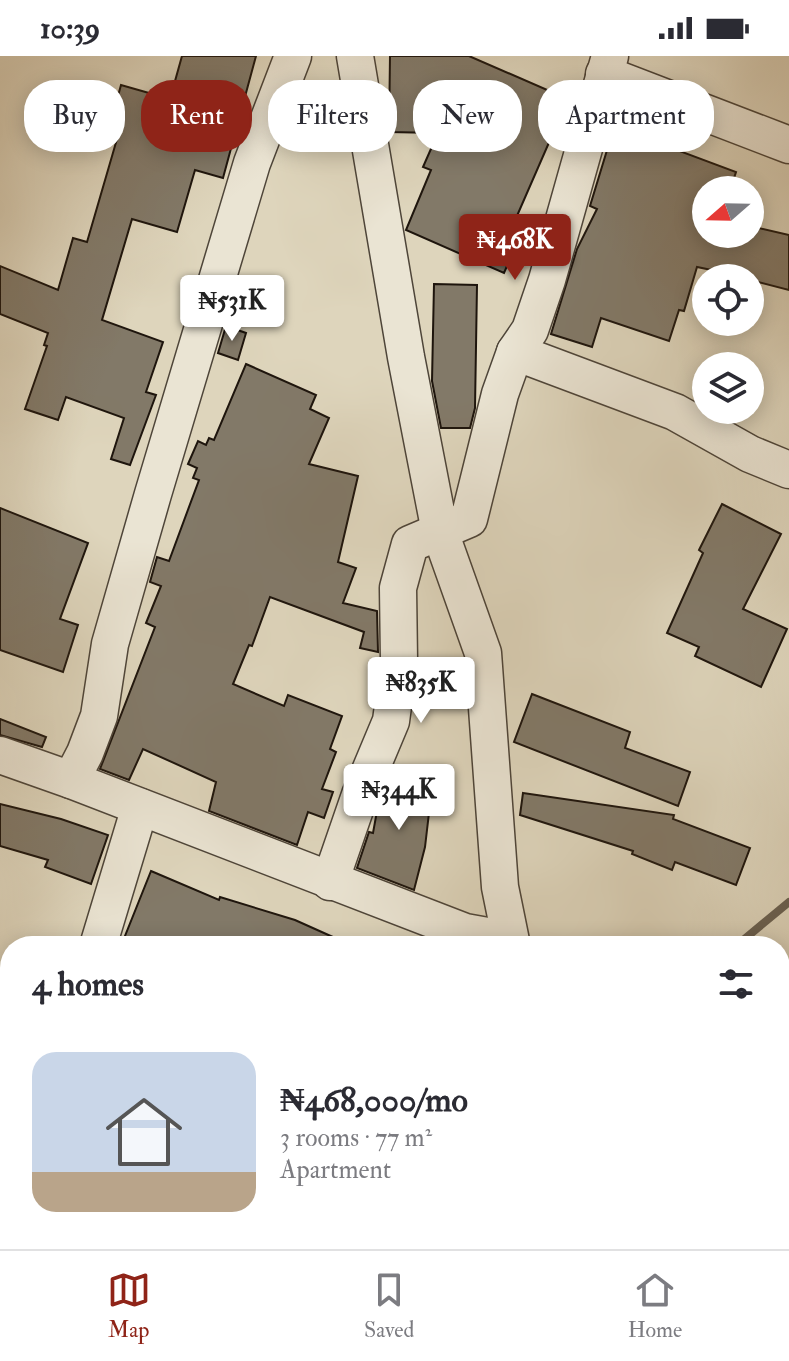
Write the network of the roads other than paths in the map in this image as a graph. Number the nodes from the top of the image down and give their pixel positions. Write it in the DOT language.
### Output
graph roads {
  1 [pos="293,56"];
  2 [pos="355,56"];
  3 [pos="607,65"];
  4 [pos="789,145"];
  5 [pos="515,352"];
  6 [pos="789,470"];
  7 [pos="440,532"];
  8 [pos="0,755"];
  9 [pos="71,780"];
  10 [pos="140,807"];
  11 [pos="330,882"];
  12 [pos="101,936"];
  13 [pos="482,936"];
  14 [pos="510,936"];
  1 -- 9 [label="street"];
  2 -- 7 [label="street"];
  3 -- 4 [label="street"];
  3 -- 5 [label="street"];
  5 -- 6 [label="street"];
  5 -- 7 [label="street"];
  7 -- 11 [label="street"];
  7 -- 14 [label="street"];
  8 -- 9 [label="street"];
  9 -- 10 [label="street"];
  10 -- 11 [label="street"];
  10 -- 12 [label="street"];
  11 -- 13 [label="street"];
}
